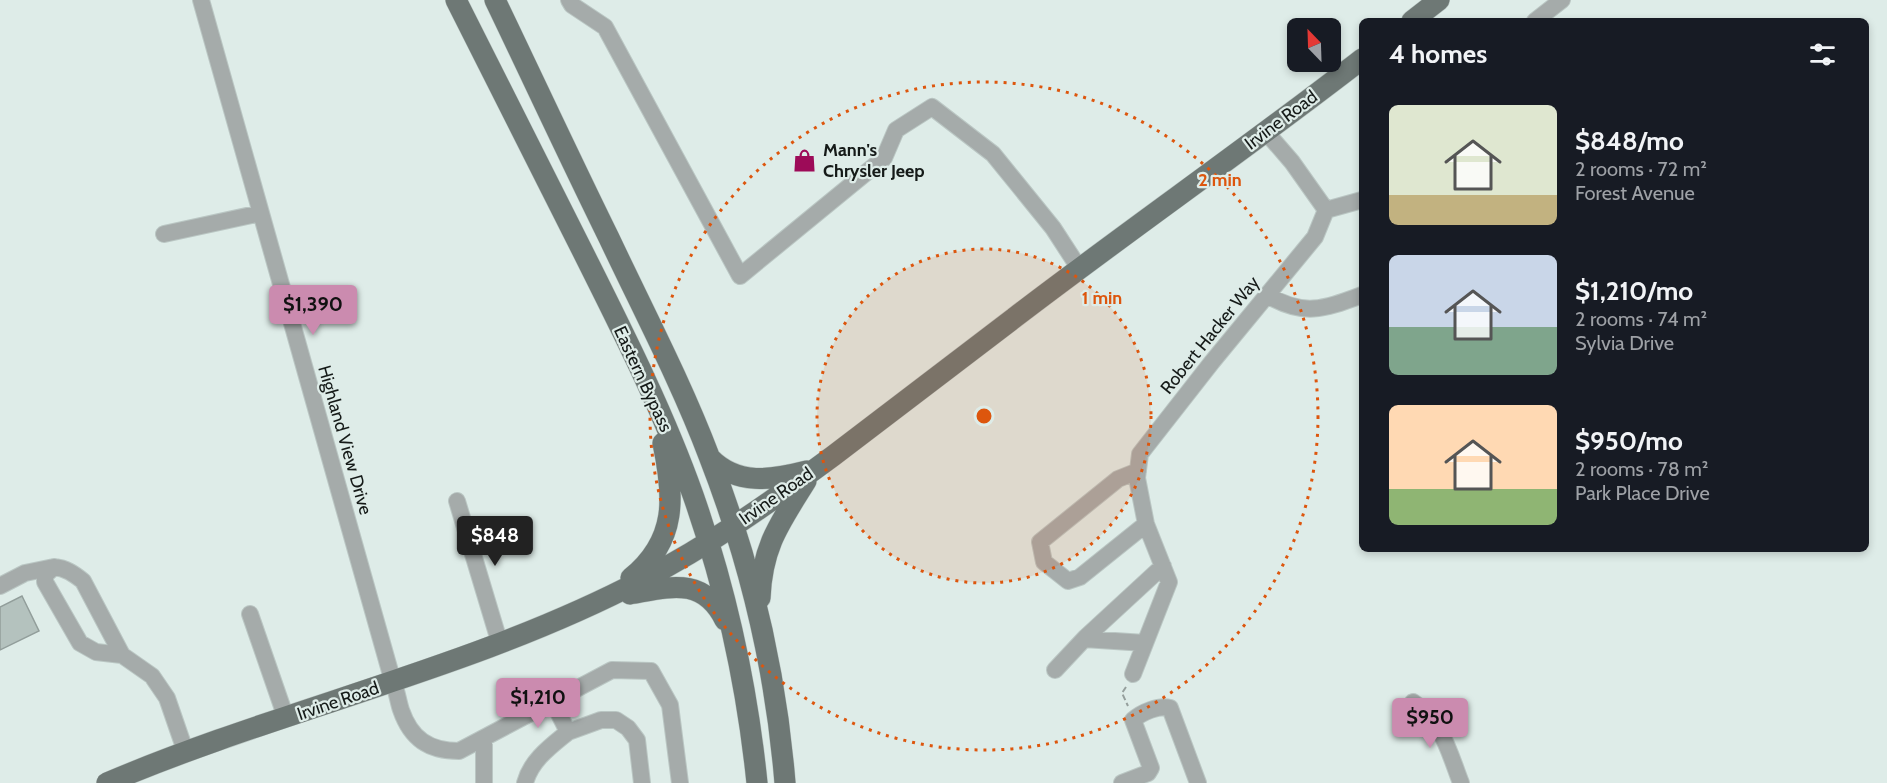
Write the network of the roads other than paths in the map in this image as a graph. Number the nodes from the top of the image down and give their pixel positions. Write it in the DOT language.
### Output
graph roads {
  1 [pos="201,0"];
  2 [pos="456,0"];
  3 [pos="495,0"];
  4 [pos="569,0"];
  5 [pos="1439,0"];
  6 [pos="1562,0"];
  7 [pos="1416,18"];
  8 [pos="1539,18"];
  9 [pos="1359,61"];
  10 [pos="1266,132"];
  11 [pos="1359,201"];
  12 [pos="1326,210"];
  13 [pos="261,213"];
  14 [pos="164,234"];
  15 [pos="1079,268"];
  16 [pos="1267,295"];
  17 [pos="1359,296"];
  18 [pos="653,395"];
  19 [pos="710,457"];
  20 [pos="813,470"];
  21 [pos="1138,471"];
  22 [pos="457,501"];
  23 [pos="1146,524"];
  24 [pos="734,526"];
  25 [pos="709,542"];
  26 [pos="54,567"];
  27 [pos="1166,574"];
  28 [pos="0,586"];
  29 [pos="603,600"];
  30 [pos="250,614"];
  31 [pos="760,625"];
  32 [pos="1084,639"];
  33 [pos="735,642"];
  34 [pos="1145,643"];
  35 [pos="500,644"];
  36 [pos="122,655"];
  37 [pos="1055,670"];
  38 [pos="1133,674"];
  39 [pos="393,682"];
  40 [pos="553,702"];
  41 [pos="1413,702"];
  42 [pos="286,718"];
  43 [pos="568,732"];
  44 [pos="484,739"];
  45 [pos="186,753"];
  46 [pos="107,783"];
  47 [pos="484,783"];
  48 [pos="525,783"];
  49 [pos="642,783"];
  50 [pos="680,783"];
  51 [pos="757,783"];
  52 [pos="785,783"];
  53 [pos="1122,783"];
  54 [pos="1198,783"];
  55 [pos="1461,783"];
  1 -- 13 [label="street, Highland View Drive"];
  2 -- 18 [label="main road, Eastern Bypass"];
  3 -- 19 [label="main road, Eastern Bypass"];
  4 -- 15 [label="street"];
  5 -- 7 [label="main road"];
  6 -- 8 [label="street"];
  9 -- 10 [label="main road, Irvine Road"];
  10 -- 12 [label="street"];
  10 -- 15 [label="main road, Irvine Road"];
  11 -- 12 [label="street"];
  12 -- 16 [label="street, Robert Hacker Way"];
  13 -- 14 [label="street"];
  13 -- 39 [label="street, Highland View Drive"];
  15 -- 20 [label="main road, Irvine Road"];
  16 -- 17 [label="street"];
  16 -- 21 [label="street, Robert Hacker Way"];
  18 -- 25 [label="main road, Eastern Bypass"];
  18 -- 29 [label="main road"];
  19 -- 20 [label="main road"];
  19 -- 24 [label="main road, Eastern Bypass"];
  20 -- 24 [label="main road, Irvine Road"];
  20 -- 31 [label="main road"];
  21 -- 23 [label="street, Robert Hacker Way"];
  21 -- 23 [label="street"];
  22 -- 35 [label="street"];
  23 -- 27 [label="street, Robert Hacker Way"];
  24 -- 25 [label="main road, Irvine Road"];
  24 -- 31 [label="main road, Eastern Bypass"];
  25 -- 29 [label="main road, Irvine Road"];
  25 -- 33 [label="main road, Eastern Bypass"];
  26 -- 28 [label="street"];
  26 -- 36 [label="street"];
  26 -- 36 [label="street"];
  27 -- 32 [label="street"];
  27 -- 34 [label="street"];
  29 -- 33 [label="main road"];
  29 -- 35 [label="main road, Irvine Road"];
  30 -- 42 [label="street"];
  31 -- 52 [label="main road, Eastern Bypass"];
  32 -- 34 [label="street"];
  32 -- 37 [label="street"];
  33 -- 51 [label="main road, Eastern Bypass"];
  34 -- 38 [label="street"];
  35 -- 39 [label="main road, Irvine Road"];
  36 -- 45 [label="street"];
  39 -- 42 [label="main road, Irvine Road"];
  39 -- 44 [label="street, Highland View Drive"];
  40 -- 43 [label="street"];
  40 -- 44 [label="street, Highland View Drive"];
  40 -- 50 [label="street, Highland View Drive"];
  41 -- 55 [label="street"];
  42 -- 45 [label="main road, Irvine Road"];
  43 -- 48 [label="street"];
  43 -- 49 [label="street"];
  44 -- 47 [label="street"];
  45 -- 46 [label="main road, Irvine Road"];
  53 -- 54 [label="street"];
}
